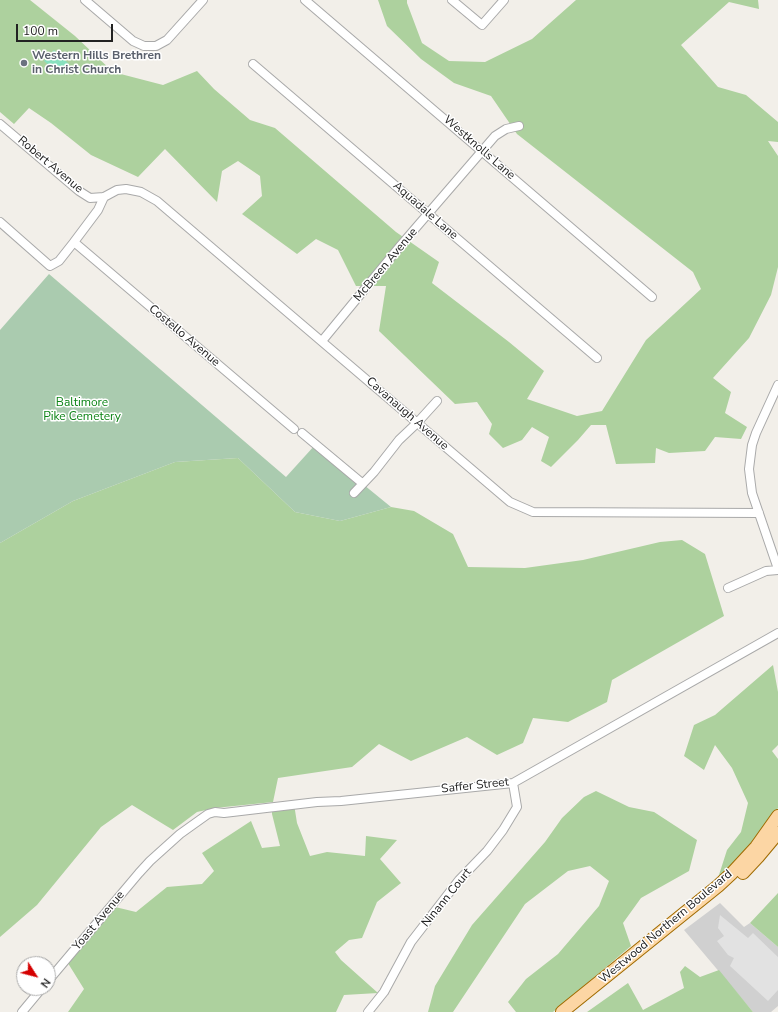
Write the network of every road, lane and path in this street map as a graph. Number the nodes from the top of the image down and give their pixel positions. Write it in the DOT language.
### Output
graph roads {
  1 [pos="85,0"];
  2 [pos="203,0"];
  3 [pos="305,0"];
  4 [pos="452,0"];
  5 [pos="504,0"];
  6 [pos="253,64"];
  7 [pos="0,124"];
  8 [pos="519,126"];
  9 [pos="482,151"];
  10 [pos="104,197"];
  11 [pos="428,214"];
  12 [pos="0,222"];
  13 [pos="74,242"];
  14 [pos="652,297"];
  15 [pos="322,342"];
  16 [pos="597,358"];
  17 [pos="778,384"];
  18 [pos="437,401"];
  19 [pos="417,423"];
  20 [pos="294,429"];
  21 [pos="302,433"];
  22 [pos="362,483"];
  23 [pos="354,493"];
  24 [pos="759,513"];
  25 [pos="778,570"];
  26 [pos="728,588"];
  27 [pos="778,633"];
  28 [pos="513,783"];
  29 [pos="778,816"];
  30 [pos="778,833"];
  31 [pos="150,860"];
  32 [pos="56,972"];
  33 [pos="35,996"];
  34 [pos="22,1012"];
  35 [pos="368,1012"];
  36 [pos="562,1012"];
  37 [pos="574,1012"];
  1 -- 2 [label="street"];
  3 -- 9 [label="street, Westknolls Lane"];
  4 -- 5 [label="street"];
  6 -- 11 [label="street, Aquadale Lane"];
  7 -- 10 [label="street, Robert Avenue"];
  8 -- 9 [label="street, McBreen Avenue"];
  9 -- 11 [label="street, McBreen Avenue"];
  9 -- 14 [label="street, Westknolls Lane"];
  10 -- 13 [label="street"];
  10 -- 15 [label="street, Cavanaugh Avenue"];
  11 -- 15 [label="street, McBreen Avenue"];
  11 -- 16 [label="street, Aquadale Lane"];
  12 -- 13 [label="street"];
  13 -- 20 [label="street, Costello Avenue"];
  15 -- 19 [label="street, Cavanaugh Avenue"];
  17 -- 24 [label="street"];
  18 -- 19 [label="street"];
  19 -- 22 [label="street"];
  19 -- 24 [label="street, Cavanaugh Avenue"];
  21 -- 22 [label="street"];
  22 -- 23 [label="street"];
  24 -- 25 [label="street"];
  25 -- 26 [label="street"];
  27 -- 28 [label="street, Saffer Street"];
  28 -- 31 [label="street, Saffer Street"];
  28 -- 35 [label="street, Ninann Court"];
  29 -- 36 [label="main road, Westwood Northern Boulevard"];
  30 -- 37 [label="main road, Westwood Northern Boulevard"];
  31 -- 32 [label="street, Yoast Avenue"];
  33 -- 34 [label="street"];
}
